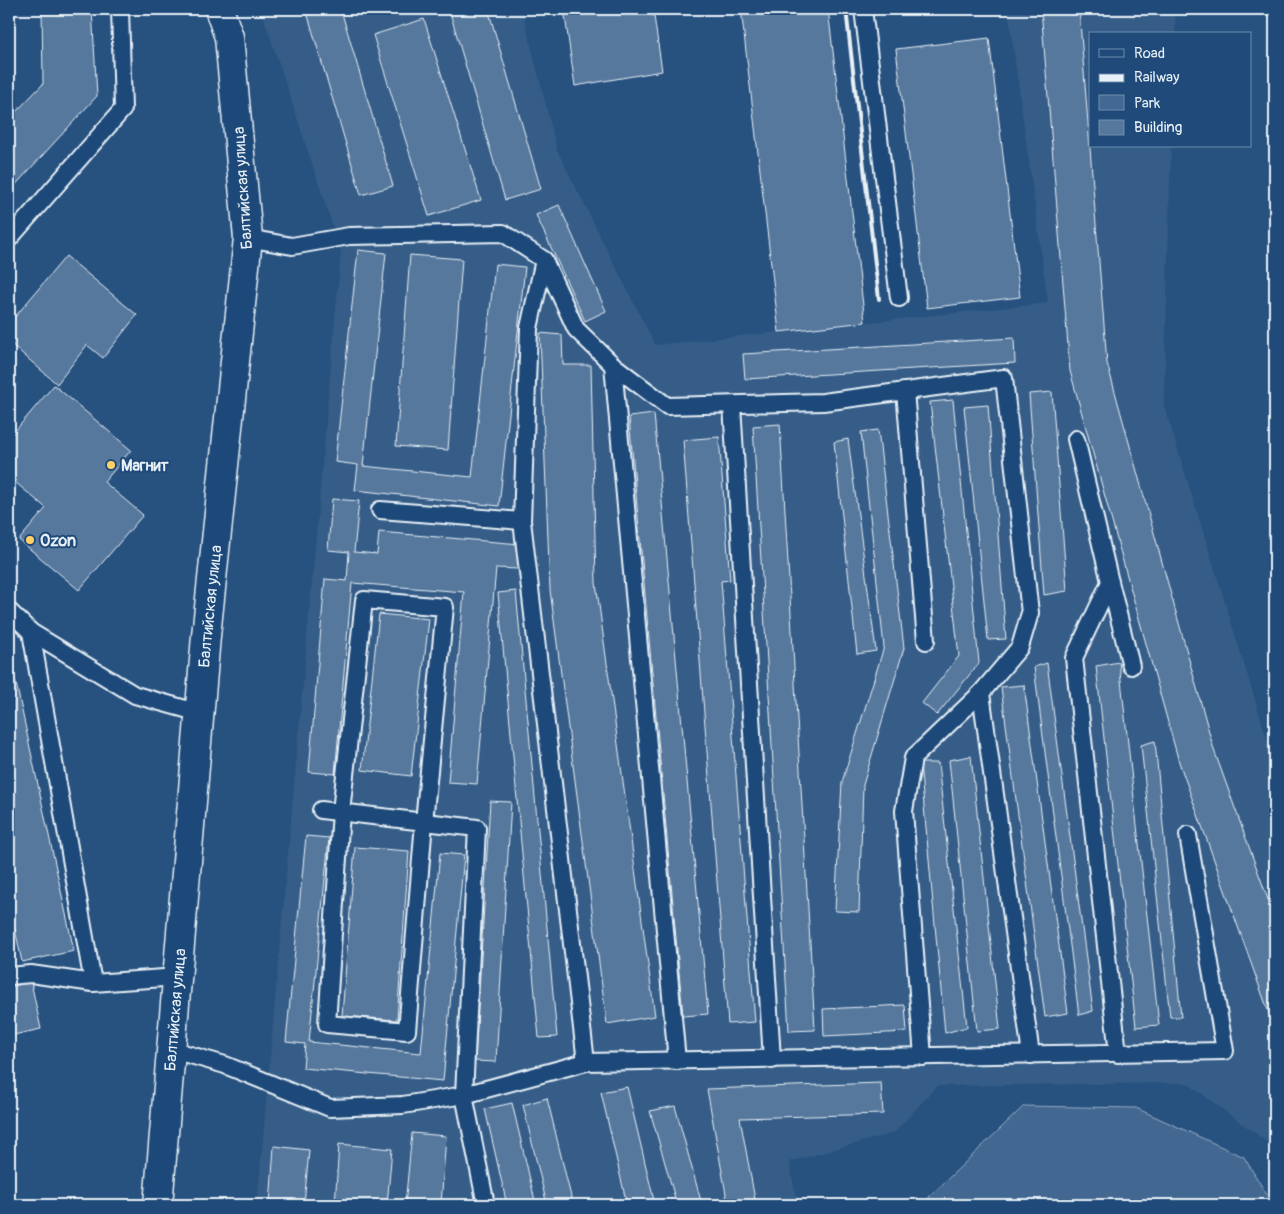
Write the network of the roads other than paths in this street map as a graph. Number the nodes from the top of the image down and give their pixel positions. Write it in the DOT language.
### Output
graph roads {
  1 [pos="120,9"];
  2 [pos="219,9"];
  3 [pos="863,9"];
  4 [pos="9,238"];
  5 [pos="248,238"];
  6 [pos="544,260"];
  7 [pos="898,298"];
  8 [pos="613,364"];
  9 [pos="905,391"];
  10 [pos="732,404"];
  11 [pos="1076,439"];
  12 [pos="380,510"];
  13 [pos="522,521"];
  14 [pos="1110,582"];
  15 [pos="9,611"];
  16 [pos="31,632"];
  17 [pos="926,641"];
  18 [pos="1131,666"];
  19 [pos="981,693"];
  20 [pos="200,713"];
  21 [pos="321,810"];
  22 [pos="341,812"];
  23 [pos="424,822"];
  24 [pos="1188,835"];
  25 [pos="9,976"];
  26 [pos="178,977"];
  27 [pos="93,983"];
  28 [pos="172,1050"];
  29 [pos="1118,1054"];
  30 [pos="1031,1055"];
  31 [pos="923,1057"];
  32 [pos="772,1060"];
  33 [pos="677,1061"];
  34 [pos="586,1062"];
  35 [pos="464,1095"];
  36 [pos="158,1205"];
  37 [pos="486,1205"];
  1 -- 4 [label="lane"];
  2 -- 5 [label="street, Балтийская улица"];
  3 -- 7 [label="lane"];
  5 -- 6 [label="lane"];
  5 -- 20 [label="street, Балтийская улица"];
  6 -- 8 [label="lane"];
  6 -- 13 [label="lane"];
  8 -- 10 [label="lane"];
  8 -- 33 [label="lane"];
  9 -- 10 [label="lane"];
  9 -- 17 [label="lane"];
  9 -- 19 [label="lane"];
  10 -- 32 [label="lane"];
  11 -- 14 [label="lane"];
  12 -- 13 [label="lane"];
  13 -- 34 [label="lane"];
  14 -- 18 [label="lane"];
  14 -- 29 [label="lane"];
  15 -- 16 [label="lane"];
  16 -- 20 [label="lane"];
  16 -- 27 [label="lane"];
  19 -- 30 [label="lane"];
  19 -- 31 [label="lane"];
  20 -- 26 [label="street, Балтийская улица"];
  21 -- 22 [label="lane"];
  22 -- 23 [label="lane"];
  22 -- 23 [label="lane"];
  22 -- 23 [label="lane"];
  23 -- 35 [label="lane"];
  24 -- 29 [label="lane"];
  25 -- 27 [label="lane"];
  26 -- 27 [label="lane"];
  26 -- 28 [label="street, Балтийская улица"];
  28 -- 35 [label="lane"];
  28 -- 36 [label="street, Балтийская улица"];
  29 -- 30 [label="lane"];
  30 -- 31 [label="lane"];
  31 -- 32 [label="lane"];
  32 -- 33 [label="lane"];
  33 -- 34 [label="lane"];
  34 -- 35 [label="lane"];
  35 -- 37 [label="lane"];
}
